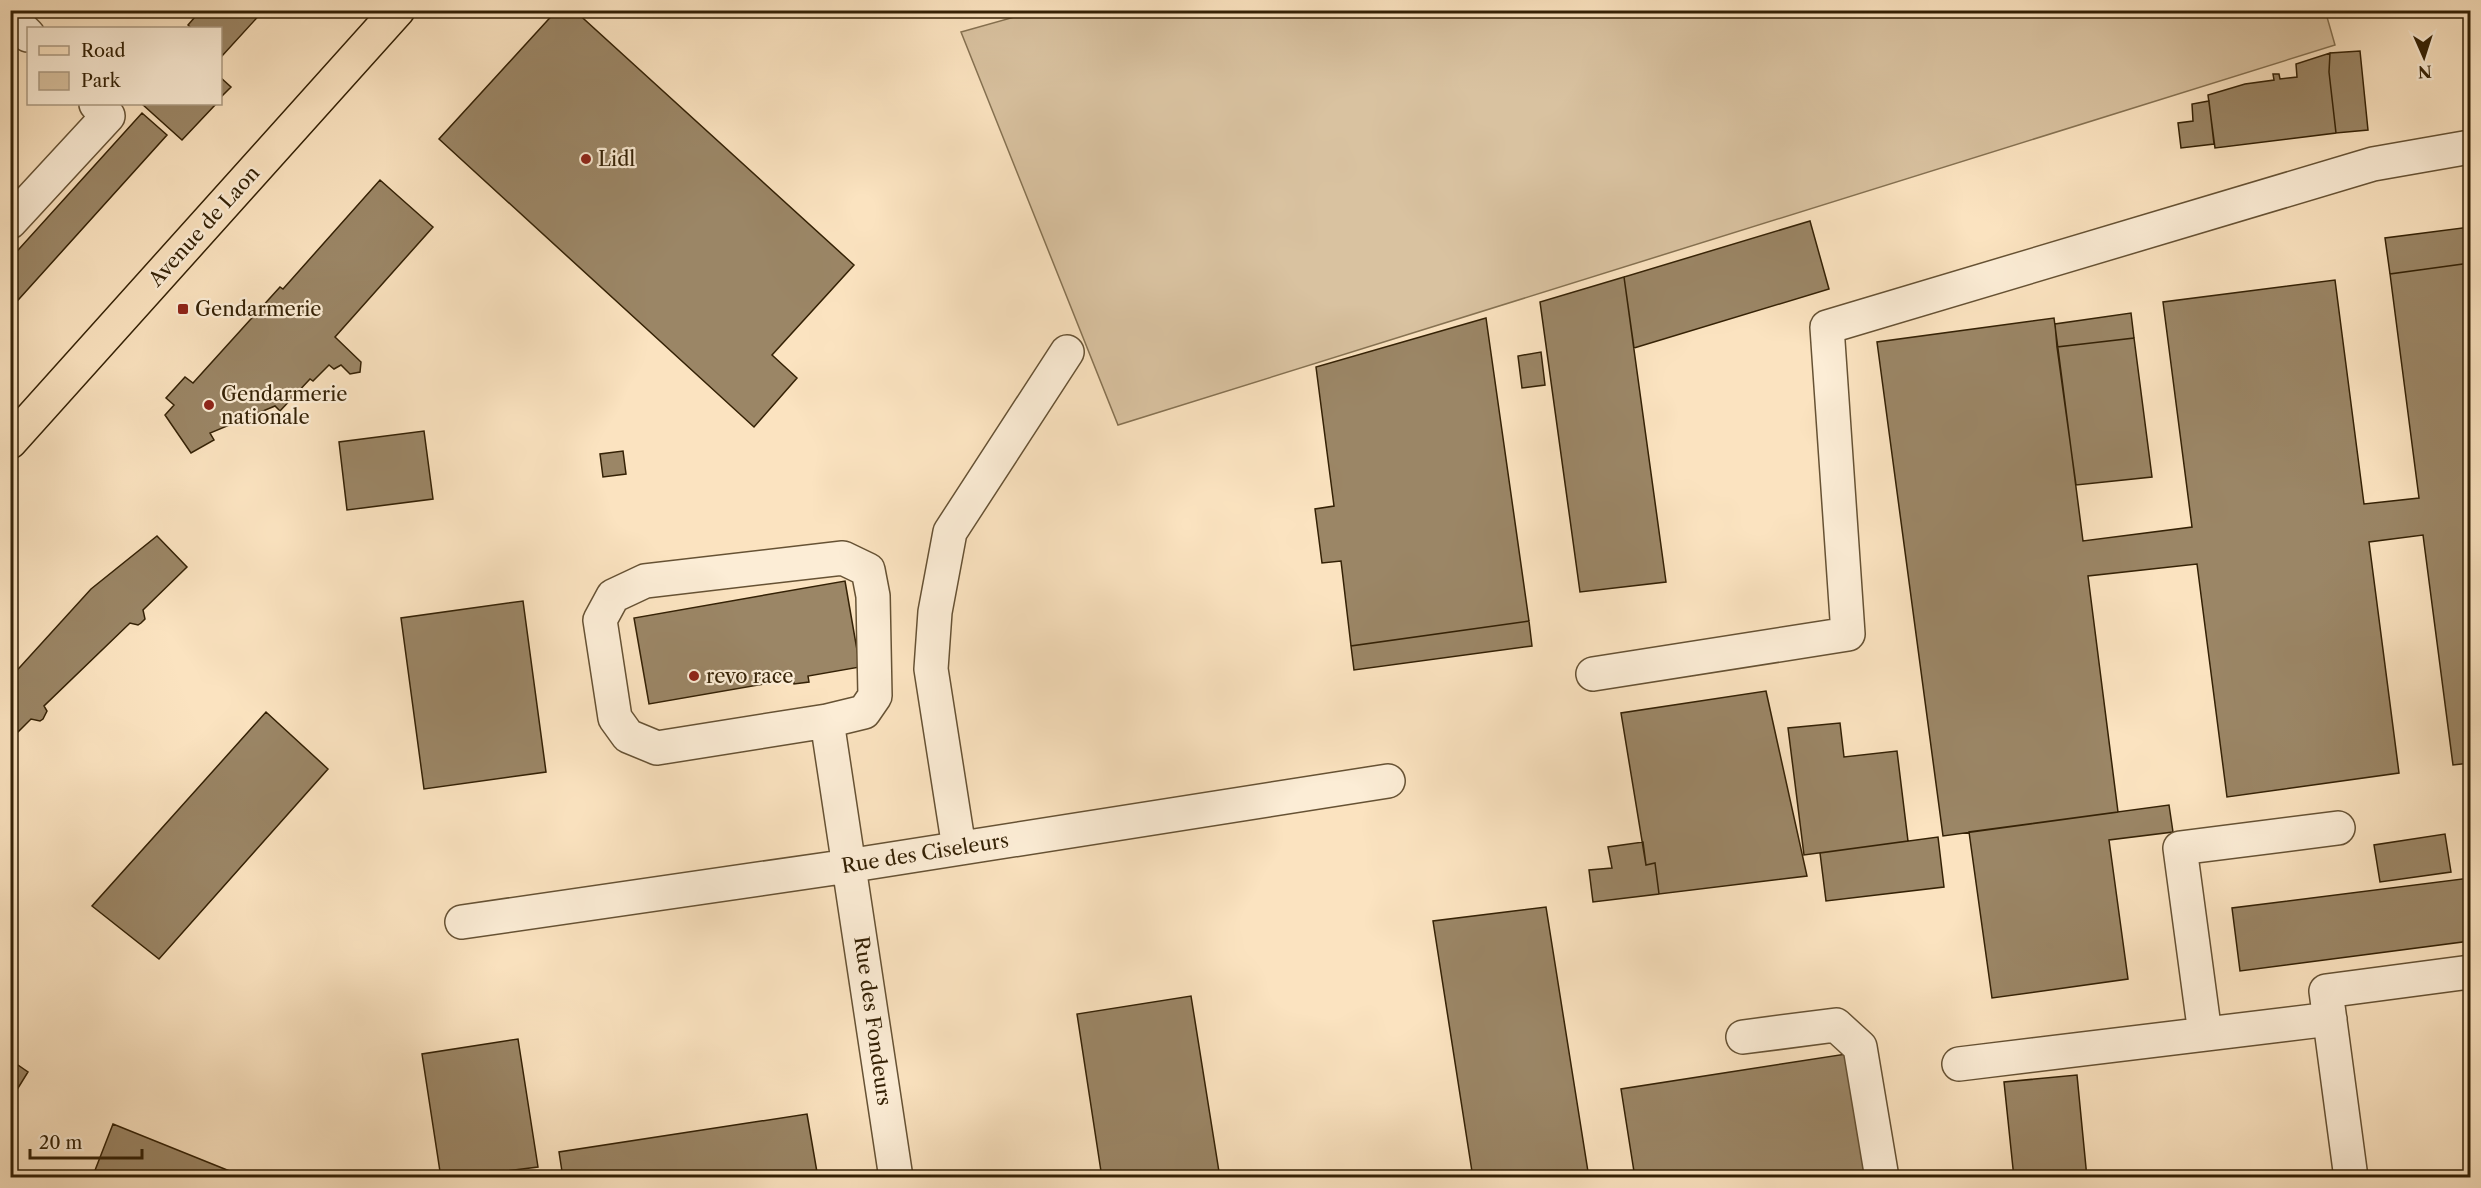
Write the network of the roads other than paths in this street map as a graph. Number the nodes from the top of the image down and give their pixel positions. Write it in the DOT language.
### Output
graph roads {
  1 [pos="398,10"];
  2 [pos="10,17"];
  3 [pos="27,34"];
  4 [pos="97,105"];
  5 [pos="2470,147"];
  6 [pos="10,222"];
  7 [pos="1067,352"];
  8 [pos="10,442"];
  9 [pos="1593,674"];
  10 [pos="827,721"];
  11 [pos="1388,781"];
  12 [pos="2338,828"];
  13 [pos="959,848"];
  14 [pos="850,865"];
  15 [pos="462,922"];
  16 [pos="2470,972"];
  17 [pos="2330,1019"];
  18 [pos="2205,1034"];
  19 [pos="1743,1037"];
  20 [pos="1959,1064"];
  21 [pos="896,1178"];
  22 [pos="1882,1178"];
  23 [pos="2351,1178"];
  1 -- 8 [label="main road, Avenue de Laon"];
  2 -- 3 [label="street"];
  4 -- 6 [label="street"];
  5 -- 9 [label="street"];
  7 -- 13 [label="street"];
  10 -- 10 [label="street"];
  10 -- 14 [label="street, Rue des Fondeurs"];
  11 -- 13 [label="street, Rue des Ciseleurs"];
  12 -- 18 [label="street"];
  13 -- 14 [label="street, Rue des Ciseleurs"];
  14 -- 15 [label="street, Rue des Ciseleurs"];
  14 -- 21 [label="street, Rue des Fondeurs"];
  16 -- 17 [label="street"];
  17 -- 18 [label="street"];
  17 -- 23 [label="street"];
  18 -- 20 [label="street"];
  19 -- 22 [label="street"];
}
